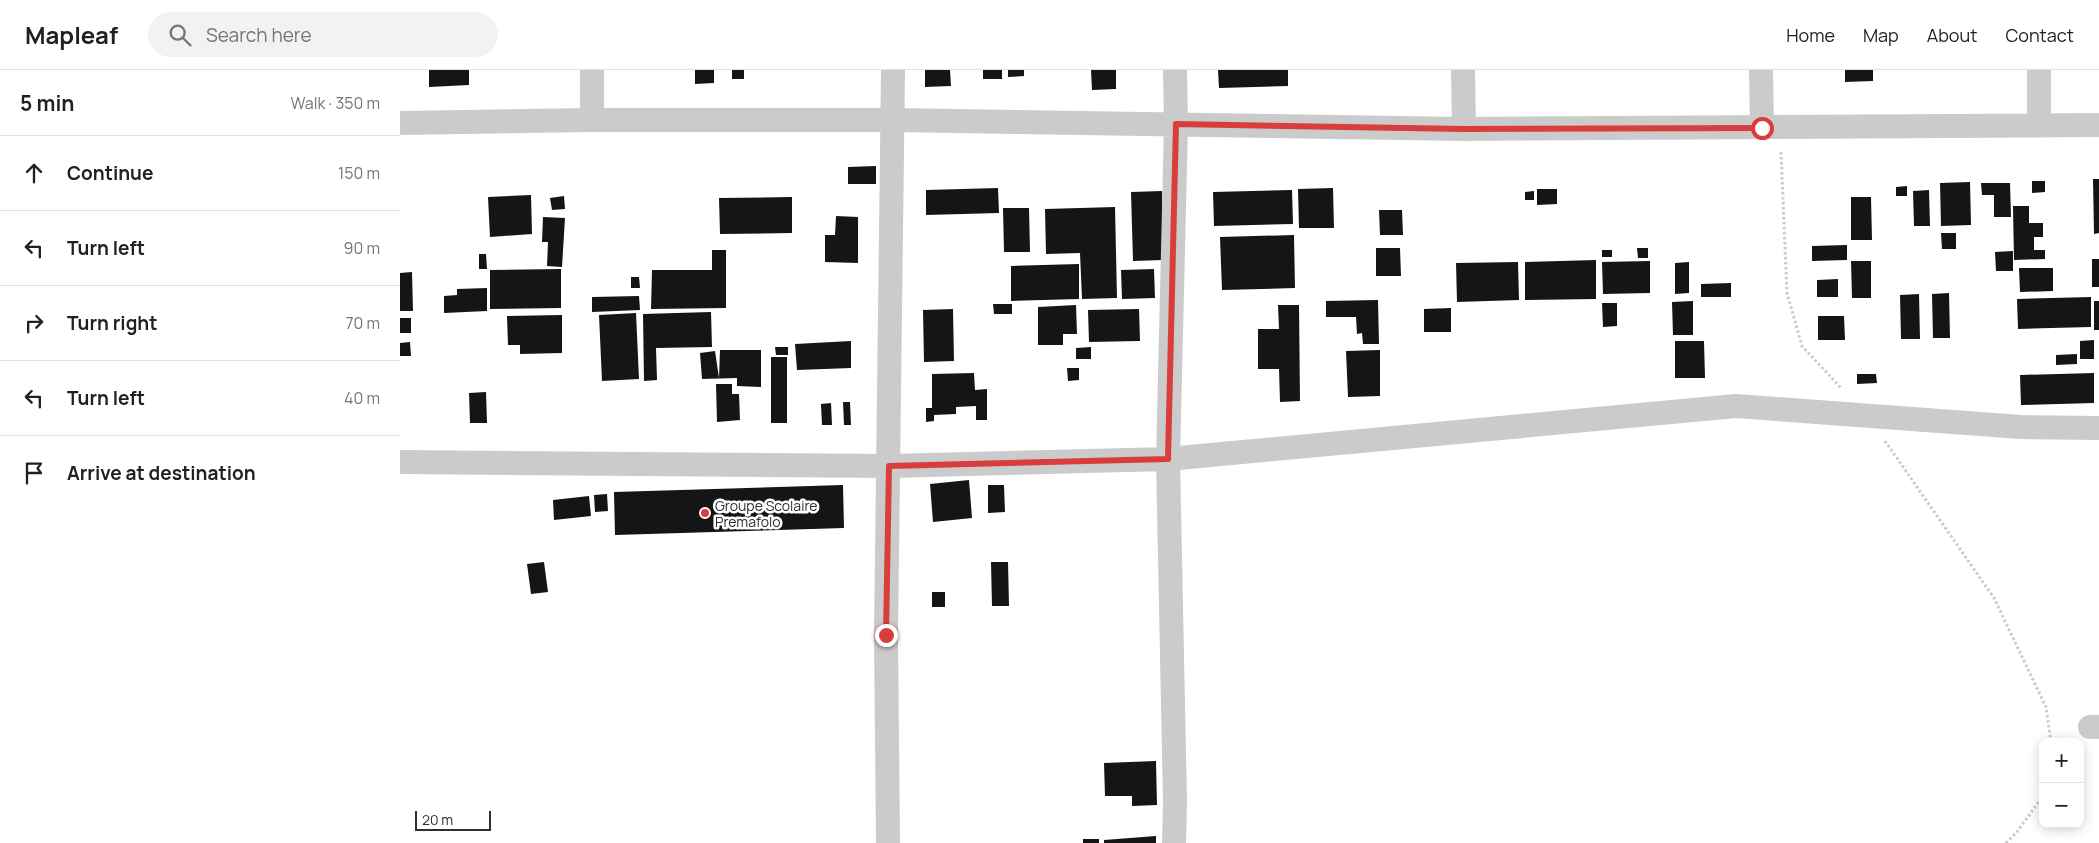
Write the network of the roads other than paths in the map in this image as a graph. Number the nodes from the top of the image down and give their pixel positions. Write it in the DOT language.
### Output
graph roads {
  1 [pos="592,70"];
  2 [pos="893,70"];
  3 [pos="1175,70"];
  4 [pos="1463,70"];
  5 [pos="1761,70"];
  6 [pos="2039,70"];
  7 [pos="592,120"];
  8 [pos="894,120"];
  9 [pos="400,123"];
  10 [pos="1176,124"];
  11 [pos="2040,125"];
  12 [pos="2099,125"];
  13 [pos="1762,128"];
  14 [pos="1464,129"];
  15 [pos="2099,428"];
  16 [pos="1168,459"];
  17 [pos="400,462"];
  18 [pos="889,466"];
  19 [pos="888,843"];
  20 [pos="1174,843"];
  1 -- 7 [label="street"];
  2 -- 8 [label="street"];
  3 -- 10 [label="street"];
  4 -- 14 [label="street"];
  5 -- 13 [label="street"];
  6 -- 11 [label="street"];
  7 -- 8 [label="street"];
  7 -- 9 [label="street"];
  8 -- 10 [label="street"];
  8 -- 18 [label="street"];
  10 -- 14 [label="street"];
  10 -- 16 [label="street"];
  11 -- 12 [label="street"];
  11 -- 13 [label="street"];
  13 -- 14 [label="street"];
  15 -- 16 [label="street"];
  16 -- 18 [label="street"];
  16 -- 20 [label="street"];
  17 -- 18 [label="street"];
  18 -- 19 [label="street"];
}
